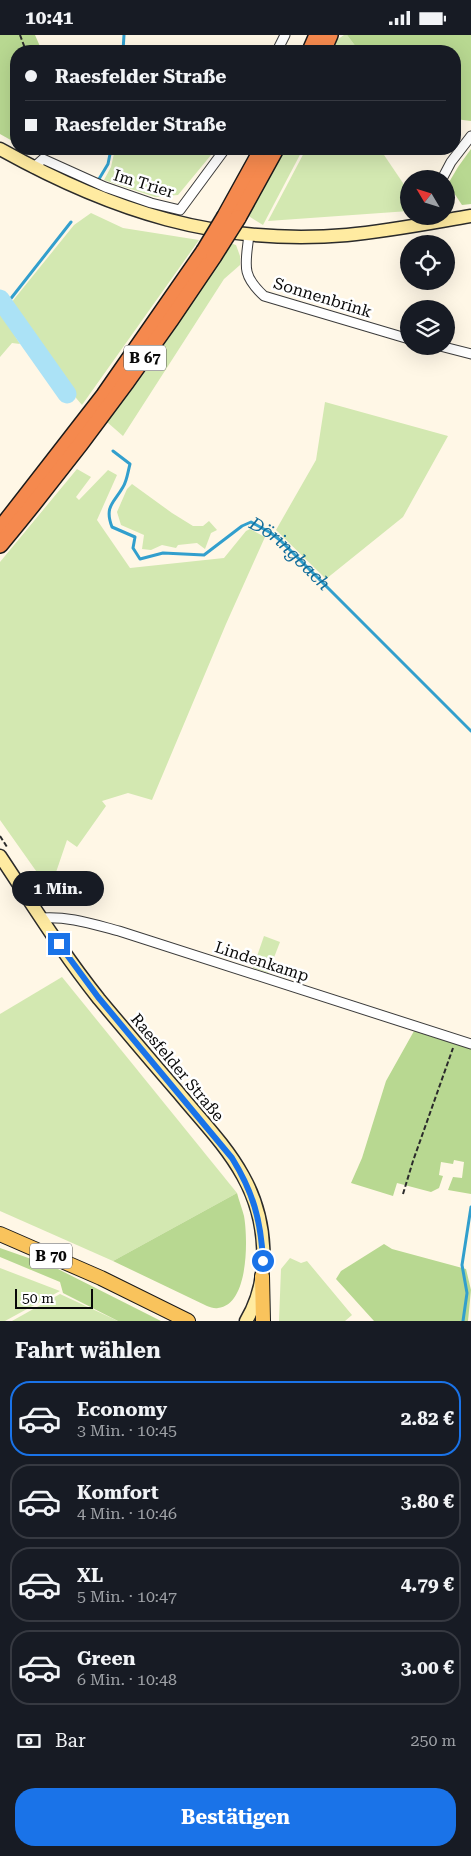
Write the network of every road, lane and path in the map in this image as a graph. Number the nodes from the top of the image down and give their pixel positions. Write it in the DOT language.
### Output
graph roads {
  1 [pos="471,136"];
  2 [pos="461,149"];
  3 [pos="10,155"];
  4 [pos="221,155"];
  5 [pos="259,155"];
  6 [pos="272,155"];
  7 [pos="456,155"];
  8 [pos="33,168"];
  9 [pos="447,170"];
  10 [pos="471,216"];
  11 [pos="232,217"];
  12 [pos="455,217"];
  13 [pos="404,225"];
  14 [pos="249,234"];
  15 [pos="209,254"];
  16 [pos="400,336"];
  17 [pos="455,350"];
  18 [pos="471,354"];
  19 [pos="0,529"];
  20 [pos="0,545"];
  21 [pos="0,856"];
  22 [pos="41,918"];
  23 [pos="457,1039"];
  24 [pos="471,1044"];
  25 [pos="403,1194"];
  26 [pos="0,1235"];
  27 [pos="262,1276"];
  28 [pos="188,1321"];
  29 [pos="246,1321"];
  30 [pos="263,1321"];
  1 -- 2 [label="street"];
  3 -- 8 [label="main road"];
  4 -- 8 [label="street, Im Trier"];
  5 -- 11 [label="highway, B 67"];
  6 -- 11 [label="highway, B 67"];
  7 -- 9 [label="street"];
  8 -- 14 [label="main road"];
  10 -- 12 [label="main road"];
  11 -- 15 [label="highway, B 67, bridge"];
  13 -- 14 [label="main road"];
  14 -- 16 [label="street, Sonnenbrink"];
  15 -- 19 [label="highway, B 67"];
  15 -- 20 [label="highway, B 67"];
  17 -- 18 [label="street"];
  21 -- 22 [label="main road, Raesfelder Straße"];
  22 -- 23 [label="street, Lindenkamp"];
  22 -- 27 [label="main road, Raesfelder Straße"];
  23 -- 24 [label="street, Lindenkamp"];
  23 -- 25 [label="path"];
  26 -- 28 [label="main road, B 70"];
  27 -- 29 [label="main road, Raesfelder Straße"];
  27 -- 30 [label="main road"];
}
